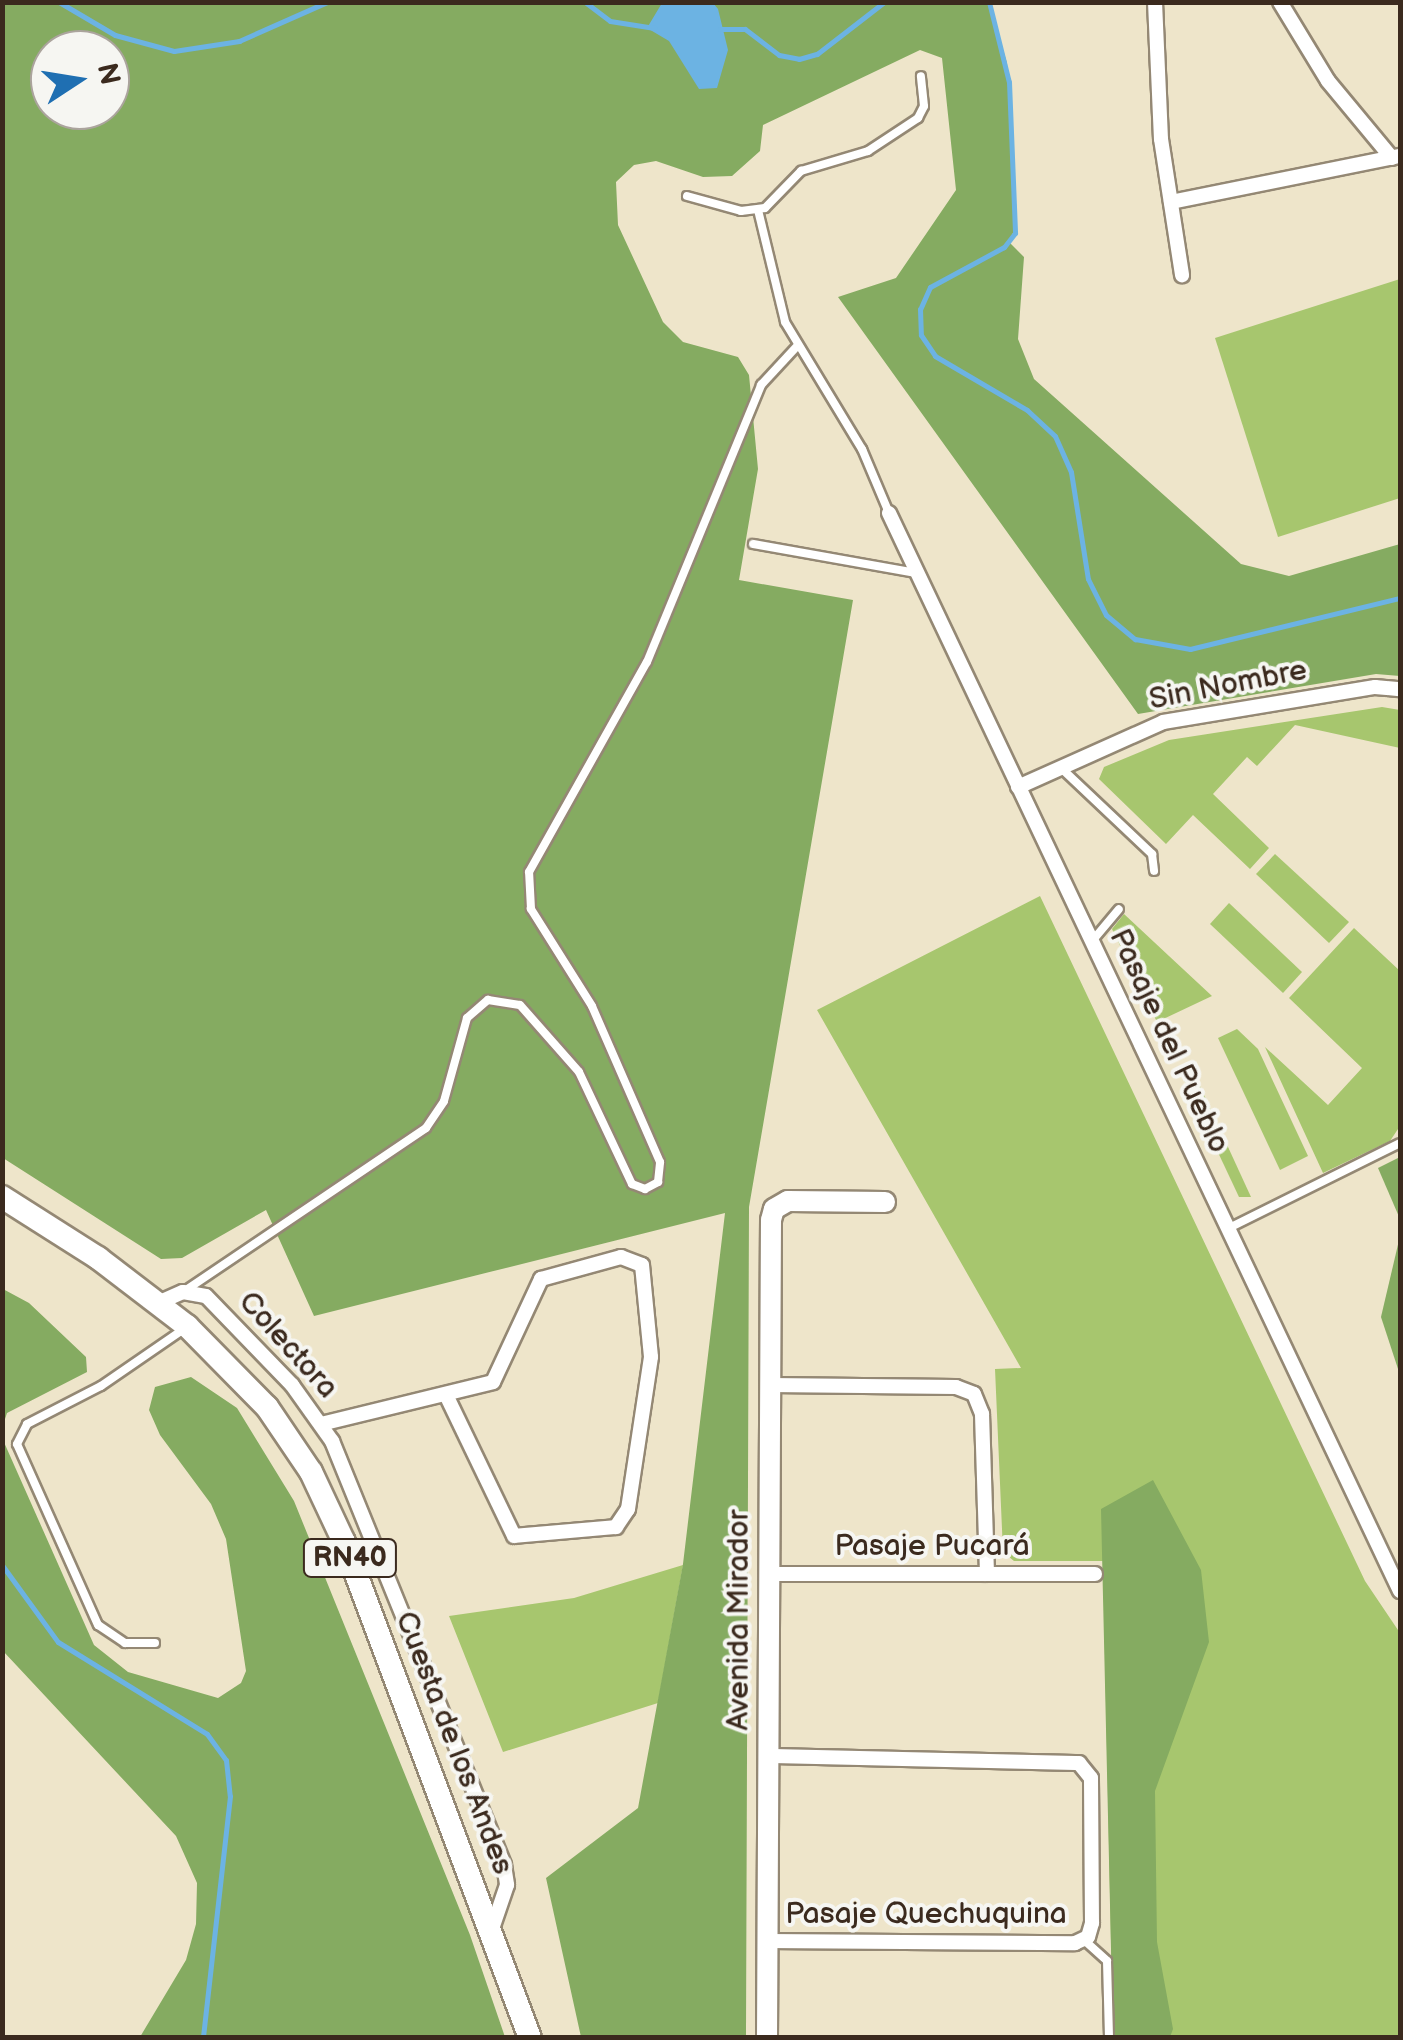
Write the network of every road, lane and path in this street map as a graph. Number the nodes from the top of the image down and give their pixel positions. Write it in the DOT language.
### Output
graph roads {
  1 [pos="1155,2"];
  2 [pos="1280,2"];
  3 [pos="921,76"];
  4 [pos="1396,157"];
  5 [pos="686,196"];
  6 [pos="1171,202"];
  7 [pos="758,210"];
  8 [pos="1182,274"];
  9 [pos="798,345"];
  10 [pos="889,513"];
  11 [pos="753,544"];
  12 [pos="918,574"];
  13 [pos="1400,688"];
  14 [pos="1060,768"];
  15 [pos="1018,787"];
  16 [pos="1154,871"];
  17 [pos="1119,909"];
  18 [pos="1091,942"];
  19 [pos="1400,1143"];
  20 [pos="2,1197"];
  21 [pos="885,1202"];
  22 [pos="1227,1229"];
  23 [pos="183,1292"];
  24 [pos="158,1303"];
  25 [pos="187,1326"];
  26 [pos="770,1384"];
  27 [pos="446,1395"];
  28 [pos="321,1424"];
  29 [pos="769,1574"];
  30 [pos="987,1574"];
  31 [pos="1095,1574"];
  32 [pos="1400,1591"];
  33 [pos="155,1643"];
  34 [pos="768,1756"];
  35 [pos="492,1926"];
  36 [pos="1084,1940"];
  37 [pos="768,1941"];
  38 [pos="530,2038"];
  39 [pos="767,2038"];
  40 [pos="1110,2038"];
  1 -- 6 [label="street"];
  2 -- 4 [label="street"];
  3 -- 7 [label="lane"];
  4 -- 6 [label="street"];
  5 -- 7 [label="lane"];
  6 -- 8 [label="street"];
  7 -- 9 [label="lane"];
  9 -- 10 [label="lane"];
  9 -- 23 [label="lane"];
  10 -- 12 [label="street, Pasaje del Pueblo"];
  11 -- 12 [label="lane"];
  12 -- 15 [label="street, Pasaje del Pueblo"];
  13 -- 14 [label="street, Sin Nombre"];
  14 -- 15 [label="street, Sin Nombre"];
  14 -- 16 [label="lane"];
  15 -- 18 [label="street, Pasaje del Pueblo"];
  17 -- 18 [label="lane"];
  18 -- 22 [label="street, Pasaje del Pueblo"];
  19 -- 22 [label="lane"];
  20 -- 24 [label="main road, Cuesta de los Andes / RN40"];
  21 -- 26 [label="street, Avenida Mirador"];
  22 -- 32 [label="street, Pasaje del Pueblo"];
  23 -- 24 [label="street"];
  23 -- 28 [label="street, Colectora"];
  24 -- 25 [label="main road, Cuesta de los Andes / RN40"];
  25 -- 33 [label="lane"];
  25 -- 35 [label="main road, Cuesta de los Andes / RN40"];
  26 -- 29 [label="street, Avenida Mirador"];
  26 -- 30 [label="street"];
  27 -- 27 [label="street"];
  27 -- 28 [label="street"];
  28 -- 35 [label="street, Colectora"];
  29 -- 30 [label="street, Pasaje Pucará"];
  29 -- 34 [label="street, Avenida Mirador"];
  30 -- 31 [label="street, Pasaje Pucará"];
  34 -- 36 [label="street"];
  34 -- 37 [label="street, Avenida Mirador"];
  35 -- 38 [label="main road, Cuesta de los Andes / RN40"];
  36 -- 37 [label="street, Pasaje Quechuquina"];
  36 -- 40 [label="lane"];
  37 -- 39 [label="street, Avenida Mirador"];
}
